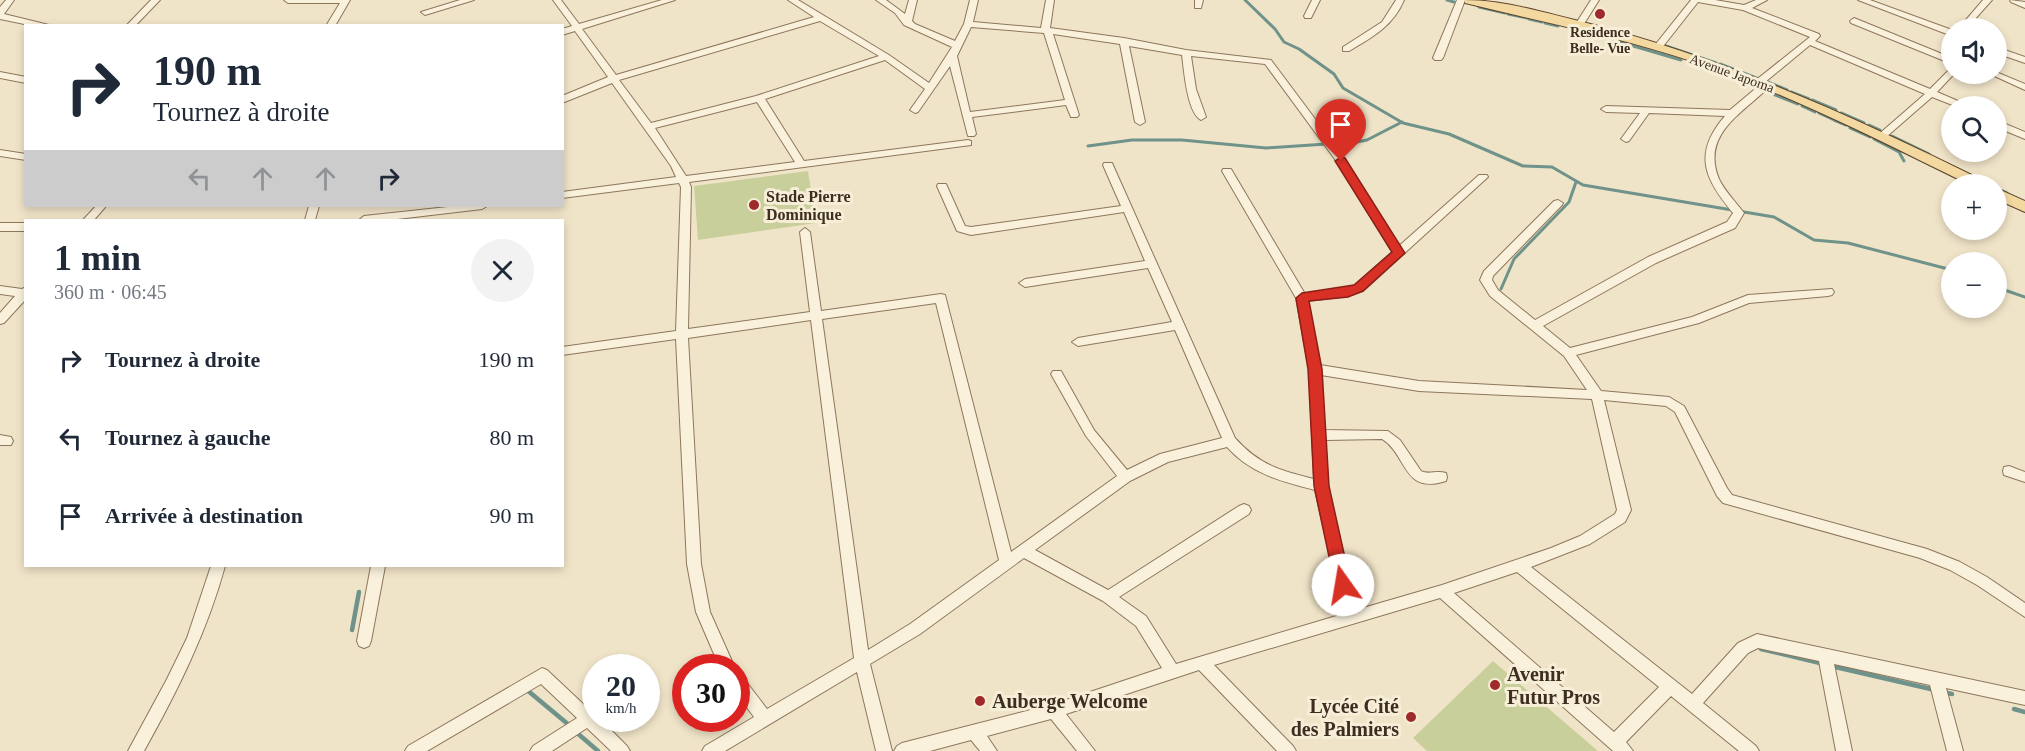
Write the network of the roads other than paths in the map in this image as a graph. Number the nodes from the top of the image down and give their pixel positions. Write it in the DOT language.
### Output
graph roads {
  1 [pos="10,0"];
  2 [pos="156,0"];
  3 [pos="288,0"];
  4 [pos="345,0"];
  5 [pos="470,0"];
  6 [pos="557,0"];
  7 [pos="671,0"];
  8 [pos="792,0"];
  9 [pos="880,0"];
  10 [pos="913,0"];
  11 [pos="974,0"];
  12 [pos="1050,0"];
  13 [pos="1316,0"];
  14 [pos="1400,0"];
  15 [pos="1461,0"];
  16 [pos="1475,0"];
  17 [pos="1595,0"];
  18 [pos="1695,0"];
  19 [pos="1701,0"];
  20 [pos="1763,0"];
  21 [pos="1862,0"];
  22 [pos="1988,0"];
  23 [pos="2014,0"];
  24 [pos="2025,5"];
  25 [pos="1745,8"];
  26 [pos="426,12"];
  27 [pos="0,15"];
  28 [pos="1308,16"];
  29 [pos="821,18"];
  30 [pos="1972,18"];
  31 [pos="1854,21"];
  32 [pos="907,23"];
  33 [pos="40,24"];
  34 [pos="132,24"];
  35 [pos="331,24"];
  36 [pos="968,24"];
  37 [pos="1579,25"];
  38 [pos="576,26"];
  39 [pos="1941,29"];
  40 [pos="564,31"];
  41 [pos="1047,31"];
  42 [pos="1124,41"];
  43 [pos="1810,42"];
  44 [pos="956,45"];
  45 [pos="1658,47"];
  46 [pos="1346,49"];
  47 [pos="1185,53"];
  48 [pos="2007,53"];
  49 [pos="952,56"];
  50 [pos="2022,56"];
  51 [pos="886,57"];
  52 [pos="1941,57"];
  53 [pos="1438,58"];
  54 [pos="0,75"];
  55 [pos="615,78"];
  56 [pos="2007,79"];
  57 [pos="24,80"];
  58 [pos="1941,82"];
  59 [pos="1763,84"];
  60 [pos="2025,87"];
  61 [pos="929,88"];
  62 [pos="1932,92"];
  63 [pos="1941,96"];
  64 [pos="759,98"];
  65 [pos="564,99"];
  66 [pos="1070,102"];
  67 [pos="1606,109"];
  68 [pos="915,110"];
  69 [pos="1646,111"];
  70 [pos="1730,113"];
  71 [pos="966,115"];
  72 [pos="1074,115"];
  73 [pos="1201,117"];
  74 [pos="1140,122"];
  75 [pos="649,127"];
  76 [pos="2007,128"];
  77 [pos="1882,136"];
  78 [pos="2025,136"];
  79 [pos="1626,139"];
  80 [pos="0,153"];
  81 [pos="24,157"];
  82 [pos="802,165"];
  83 [pos="1108,165"];
  84 [pos="1227,171"];
  85 [pos="1960,174"];
  86 [pos="1483,177"];
  87 [pos="684,180"];
  88 [pos="942,186"];
  89 [pos="564,195"];
  90 [pos="2007,198"];
  91 [pos="1558,202"];
  92 [pos="100,207"];
  93 [pos="474,207"];
  94 [pos="2025,207"];
  95 [pos="1128,208"];
  96 [pos="89,219"];
  97 [pos="372,219"];
  98 [pos="24,226"];
  99 [pos="0,227"];
  100 [pos="806,232"];
  101 [pos="1398,253"];
  102 [pos="1152,264"];
  103 [pos="1025,283"];
  104 [pos="0,290"];
  105 [pos="1828,292"];
  106 [pos="24,293"];
  107 [pos="24,294"];
  108 [pos="1302,298"];
  109 [pos="818,315"];
  110 [pos="0,320"];
  111 [pos="1179,325"];
  112 [pos="1536,325"];
  113 [pos="682,334"];
  114 [pos="1078,342"];
  115 [pos="564,351"];
  116 [pos="1568,353"];
  117 [pos="1315,369"];
  118 [pos="1057,374"];
  119 [pos="1597,394"];
  120 [pos="1318,435"];
  121 [pos="1230,441"];
  122 [pos="2009,471"];
  123 [pos="1125,477"];
  124 [pos="1441,477"];
  125 [pos="2025,477"];
  126 [pos="1321,486"];
  127 [pos="1244,510"];
  128 [pos="1023,550"];
  129 [pos="1007,563"];
  130 [pos="1519,564"];
  131 [pos="218,567"];
  132 [pos="378,567"];
  133 [pos="1442,591"];
  134 [pos="1108,597"];
  135 [pos="2025,611"];
  136 [pos="1351,618"];
  137 [pos="364,641"];
  138 [pos="721,654"];
  139 [pos="1825,655"];
  140 [pos="862,662"];
  141 [pos="1202,662"];
  142 [pos="1173,672"];
  143 [pos="1936,679"];
  144 [pos="1670,687"];
  145 [pos="2025,698"];
  146 [pos="750,699"];
  147 [pos="1692,705"];
  148 [pos="1054,711"];
  149 [pos="582,715"];
  150 [pos="765,719"];
  151 [pos="582,723"];
  152 [pos="974,731"];
  153 [pos="601,732"];
  154 [pos="1620,747"];
  155 [pos="136,751"];
  156 [pos="412,751"];
  157 [pos="538,751"];
  158 [pos="622,751"];
  159 [pos="710,751"];
  160 [pos="884,751"];
  161 [pos="902,751"];
  162 [pos="989,751"];
  163 [pos="1087,751"];
  164 [pos="1288,751"];
  165 [pos="1751,751"];
  166 [pos="1844,751"];
  167 [pos="1955,751"];
  1 -- 27 [label="street"];
  2 -- 34 [label="street"];
  3 -- 4 [label="street"];
  4 -- 35 [label="street"];
  5 -- 26 [label="street"];
  6 -- 38 [label="street"];
  7 -- 38 [label="street"];
  8 -- 29 [label="street"];
  9 -- 32 [label="street"];
  10 -- 32 [label="street"];
  11 -- 36 [label="street"];
  12 -- 41 [label="street"];
  13 -- 28 [label="street"];
  14 -- 46 [label="street"];
  15 -- 53 [label="street"];
  16 -- 37 [label="main road, Avenue Japoma"];
  17 -- 37 [label="street"];
  18 -- 45 [label="street"];
  19 -- 25 [label="street"];
  20 -- 25 [label="street"];
  21 -- 39 [label="street"];
  22 -- 30 [label="street"];
  23 -- 24 [label="street"];
  25 -- 43 [label="street"];
  27 -- 33 [label="street"];
  29 -- 51 [label="street"];
  29 -- 55 [label="street"];
  31 -- 52 [label="street"];
  32 -- 44 [label="street"];
  36 -- 41 [label="street"];
  36 -- 44 [label="street"];
  37 -- 45 [label="main road, Avenue Japoma"];
  38 -- 40 [label="street"];
  38 -- 55 [label="street"];
  41 -- 42 [label="street"];
  41 -- 66 [label="street"];
  42 -- 47 [label="street"];
  42 -- 74 [label="street"];
  43 -- 59 [label="street"];
  43 -- 62 [label="street"];
  44 -- 49 [label="street"];
  45 -- 59 [label="main road, Avenue Japoma"];
  47 -- 73 [label="street"];
  47 -- 101 [label="street"];
  48 -- 50 [label="street"];
  49 -- 61 [label="street"];
  49 -- 71 [label="street"];
  51 -- 61 [label="street"];
  51 -- 64 [label="street"];
  54 -- 57 [label="street"];
  55 -- 65 [label="street"];
  55 -- 75 [label="street"];
  56 -- 60 [label="street"];
  58 -- 62 [label="street"];
  59 -- 70 [label="street"];
  59 -- 77 [label="main road, Avenue Japoma"];
  61 -- 68 [label="street"];
  62 -- 63 [label="street"];
  62 -- 77 [label="street"];
  64 -- 75 [label="street"];
  64 -- 82 [label="street"];
  66 -- 71 [label="street"];
  66 -- 72 [label="street"];
  67 -- 69 [label="street"];
  69 -- 70 [label="street"];
  69 -- 79 [label="street"];
  70 -- 112 [label="street"];
  71 -- 82 [label="street"];
  75 -- 87 [label="street"];
  76 -- 78 [label="street"];
  77 -- 85 [label="main road, Avenue Japoma"];
  80 -- 81 [label="street"];
  82 -- 87 [label="street"];
  83 -- 95 [label="street"];
  84 -- 108 [label="street"];
  86 -- 101 [label="street"];
  87 -- 89 [label="street"];
  87 -- 113 [label="street"];
  88 -- 95 [label="street"];
  90 -- 94 [label="main road"];
  91 -- 112 [label="street"];
  92 -- 96 [label="street"];
  93 -- 97 [label="street"];
  95 -- 102 [label="street"];
  98 -- 99 [label="street"];
  100 -- 109 [label="street"];
  101 -- 108 [label="street"];
  102 -- 103 [label="street"];
  102 -- 111 [label="street"];
  104 -- 106 [label="street"];
  105 -- 116 [label="street"];
  107 -- 110 [label="street"];
  108 -- 117 [label="street"];
  109 -- 113 [label="street"];
  109 -- 129 [label="street"];
  109 -- 140 [label="street"];
  111 -- 114 [label="street"];
  111 -- 121 [label="street"];
  112 -- 116 [label="street"];
  113 -- 115 [label="street"];
  113 -- 138 [label="street"];
  116 -- 119 [label="street"];
  117 -- 119 [label="street"];
  117 -- 120 [label="street"];
  118 -- 123 [label="street"];
  119 -- 130 [label="street"];
  119 -- 135 [label="street"];
  120 -- 124 [label="street"];
  120 -- 126 [label="street"];
  121 -- 123 [label="street"];
  121 -- 126 [label="street"];
  122 -- 125 [label="street"];
  123 -- 128 [label="street"];
  126 -- 136 [label="street"];
  127 -- 134 [label="street"];
  128 -- 129 [label="street"];
  128 -- 134 [label="street"];
  129 -- 140 [label="street"];
  130 -- 133 [label="street"];
  130 -- 144 [label="street"];
  131 -- 155 [label="street"];
  132 -- 137 [label="street"];
  133 -- 136 [label="street"];
  133 -- 154 [label="street"];
  134 -- 142 [label="street"];
  136 -- 141 [label="street"];
  139 -- 143 [label="street"];
  139 -- 147 [label="street"];
  139 -- 166 [label="street"];
  140 -- 150 [label="street"];
  140 -- 160 [label="street"];
  141 -- 142 [label="street"];
  141 -- 164 [label="street"];
  142 -- 148 [label="street"];
  143 -- 145 [label="street"];
  143 -- 167 [label="street"];
  144 -- 147 [label="street"];
  144 -- 154 [label="street"];
  146 -- 150 [label="street"];
  147 -- 165 [label="street"];
  148 -- 152 [label="street"];
  148 -- 163 [label="street"];
  149 -- 156 [label="street"];
  150 -- 159 [label="street"];
  151 -- 157 [label="street"];
  152 -- 161 [label="street"];
  152 -- 162 [label="street"];
  153 -- 158 [label="street"];
}
